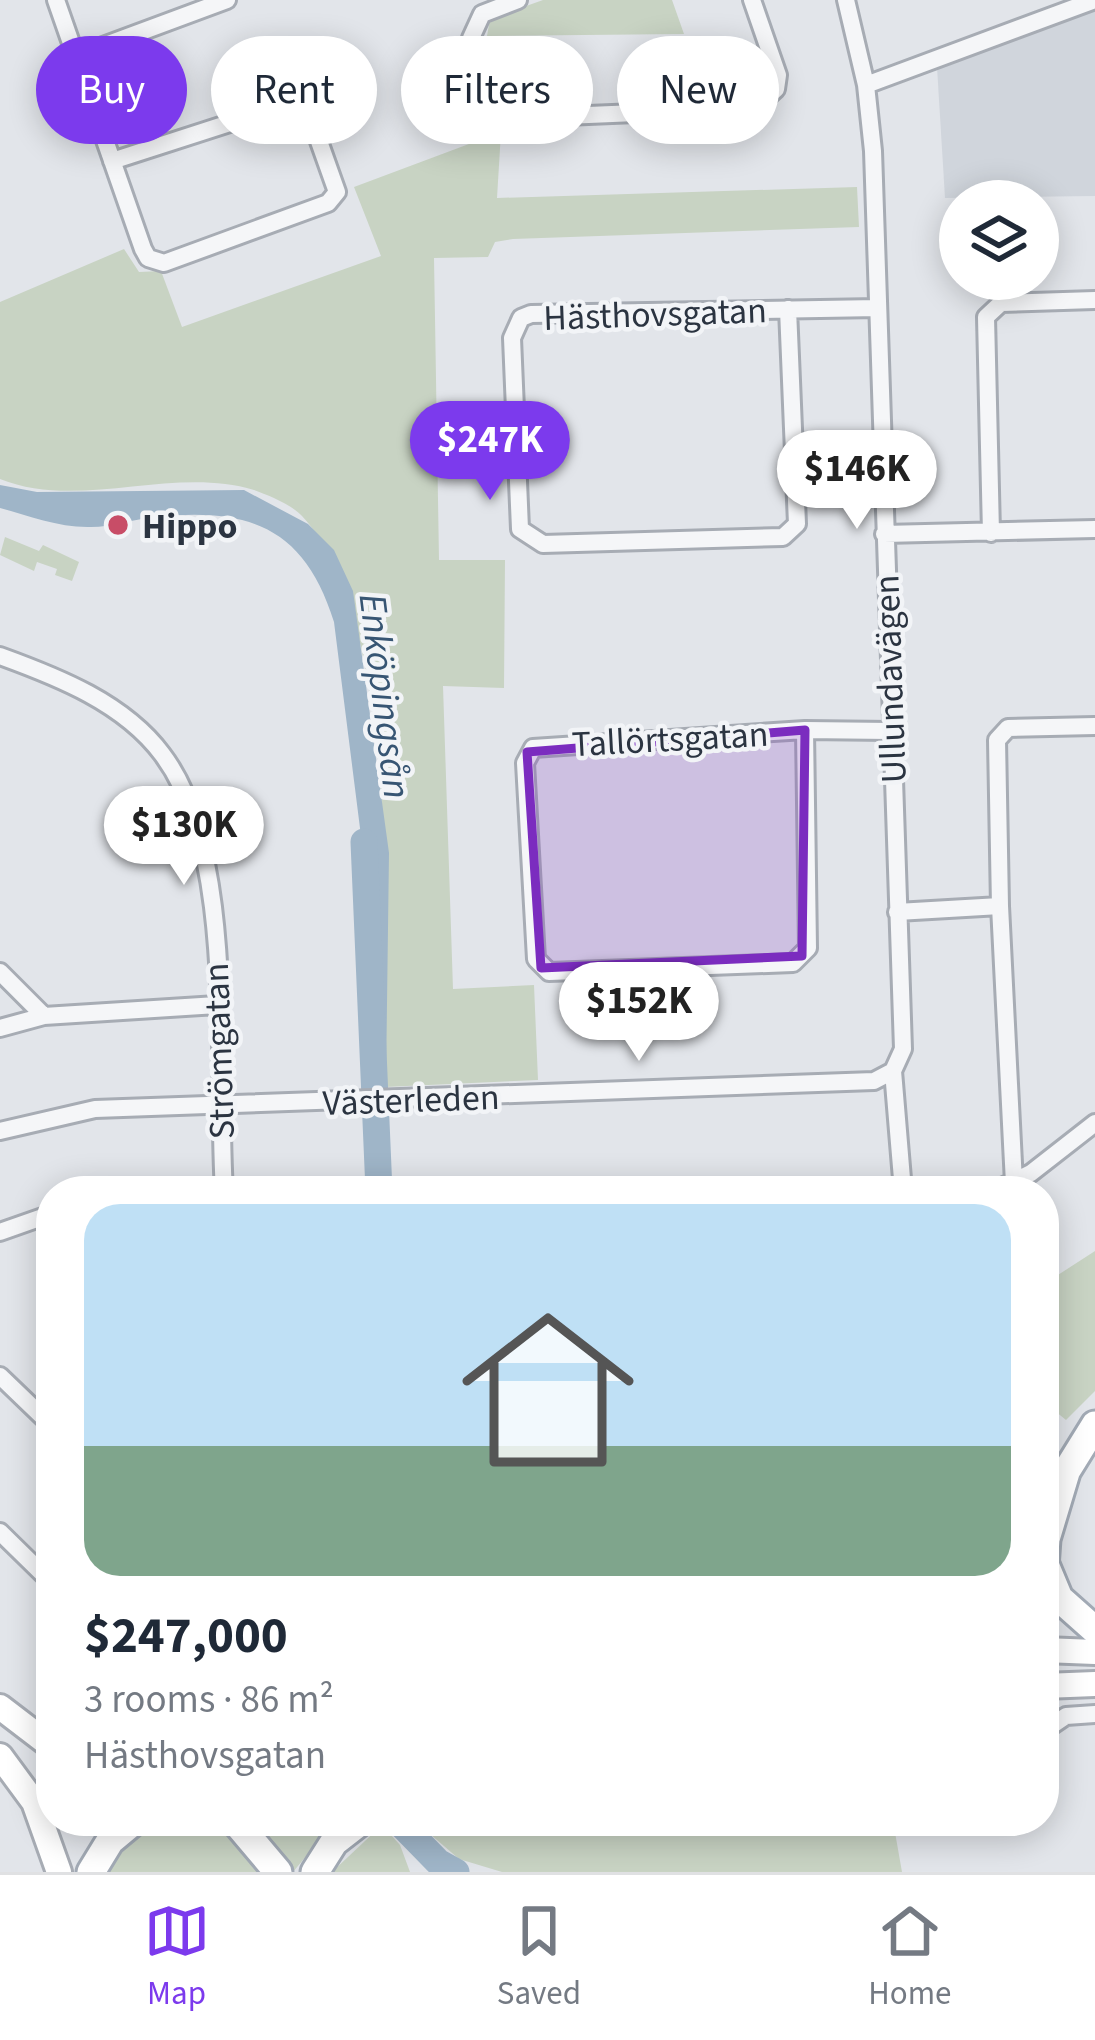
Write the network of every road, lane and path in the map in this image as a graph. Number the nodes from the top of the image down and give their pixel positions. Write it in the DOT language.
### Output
graph roads {
  1 [pos="56,0"];
  2 [pos="227,0"];
  3 [pos="518,0"];
  4 [pos="752,0"];
  5 [pos="846,0"];
  6 [pos="1095,0"];
  7 [pos="69,36"];
  8 [pos="130,36"];
  9 [pos="866,86"];
  10 [pos="106,144"];
  11 [pos="112,161"];
  12 [pos="1095,300"];
  13 [pos="878,308"];
  14 [pos="788,309"];
  15 [pos="1095,529"];
  16 [pos="991,533"];
  17 [pos="884,535"];
  18 [pos="0,656"];
  19 [pos="1095,726"];
  20 [pos="805,730"];
  21 [pos="890,731"];
  22 [pos="1000,906"];
  23 [pos="897,912"];
  24 [pos="0,972"];
  25 [pos="217,1005"];
  26 [pos="44,1016"];
  27 [pos="0,1028"];
  28 [pos="893,1071"];
  29 [pos="218,1105"];
  30 [pos="1095,1123"];
  31 [pos="0,1132"];
  32 [pos="223,1176"];
  33 [pos="902,1176"];
  34 [pos="1014,1176"];
  35 [pos="1023,1176"];
  36 [pos="36,1219"];
  37 [pos="0,1232"];
  38 [pos="0,1376"];
  39 [pos="36,1411"];
  40 [pos="1095,1425"];
  41 [pos="1067,1469"];
  42 [pos="1059,1483"];
  43 [pos="1059,1502"];
  44 [pos="0,1532"];
  45 [pos="36,1567"];
  46 [pos="1059,1598"];
  47 [pos="1095,1630"];
  48 [pos="1059,1651"];
  49 [pos="1095,1652"];
  50 [pos="1095,1684"];
  51 [pos="1059,1685"];
  52 [pos="0,1707"];
  53 [pos="1095,1714"];
  54 [pos="1059,1721"];
  55 [pos="36,1735"];
  56 [pos="0,1756"];
  57 [pos="36,1808"];
  58 [pos="46,1836"];
  59 [pos="116,1836"];
  60 [pos="248,1836"];
  61 [pos="342,1836"];
  62 [pos="58,1872"];
  63 [pos="91,1872"];
  64 [pos="278,1872"];
  65 [pos="315,1872"];
  1 -- 7 [label="street"];
  2 -- 8 [label="street"];
  3 -- 4 [label="street"];
  5 -- 9 [label="street, Ullundavägen"];
  6 -- 9 [label="street"];
  9 -- 13 [label="street, Ullundavägen"];
  10 -- 11 [label="street"];
  11 -- 11 [label="street"];
  12 -- 16 [label="street"];
  13 -- 14 [label="street, Hästhovsgatan"];
  13 -- 17 [label="street, Ullundavägen"];
  14 -- 14 [label="street, Hästhovsgatan"];
  15 -- 16 [label="street"];
  16 -- 17 [label="street"];
  17 -- 21 [label="street, Ullundavägen"];
  18 -- 25 [label="street, Strömgatan"];
  19 -- 22 [label="street"];
  20 -- 20 [label="street, Tallörtsgatan"];
  20 -- 21 [label="street, Tallörtsgatan"];
  21 -- 23 [label="street, Ullundavägen"];
  22 -- 23 [label="street"];
  22 -- 34 [label="street"];
  23 -- 28 [label="street, Ullundavägen"];
  24 -- 26 [label="street"];
  25 -- 26 [label="street"];
  25 -- 29 [label="street, Strömgatan"];
  26 -- 27 [label="street"];
  28 -- 29 [label="street, Västerleden"];
  28 -- 33 [label="street, Ullundavägen"];
  29 -- 31 [label="street, Västerleden"];
  29 -- 32 [label="street, Strömgatan"];
  30 -- 35 [label="street"];
  36 -- 37 [label="street"];
  38 -- 39 [label="street"];
  40 -- 41 [label="main road"];
  41 -- 42 [label="main road"];
  41 -- 43 [label="main road"];
  44 -- 45 [label="street"];
  46 -- 47 [label="main road"];
  48 -- 49 [label="main road"];
  50 -- 51 [label="main road"];
  52 -- 55 [label="main road"];
  53 -- 54 [label="street"];
  56 -- 57 [label="main road"];
  58 -- 62 [label="main road"];
  59 -- 63 [label="main road"];
  60 -- 64 [label="main road"];
  61 -- 65 [label="main road"];
}
